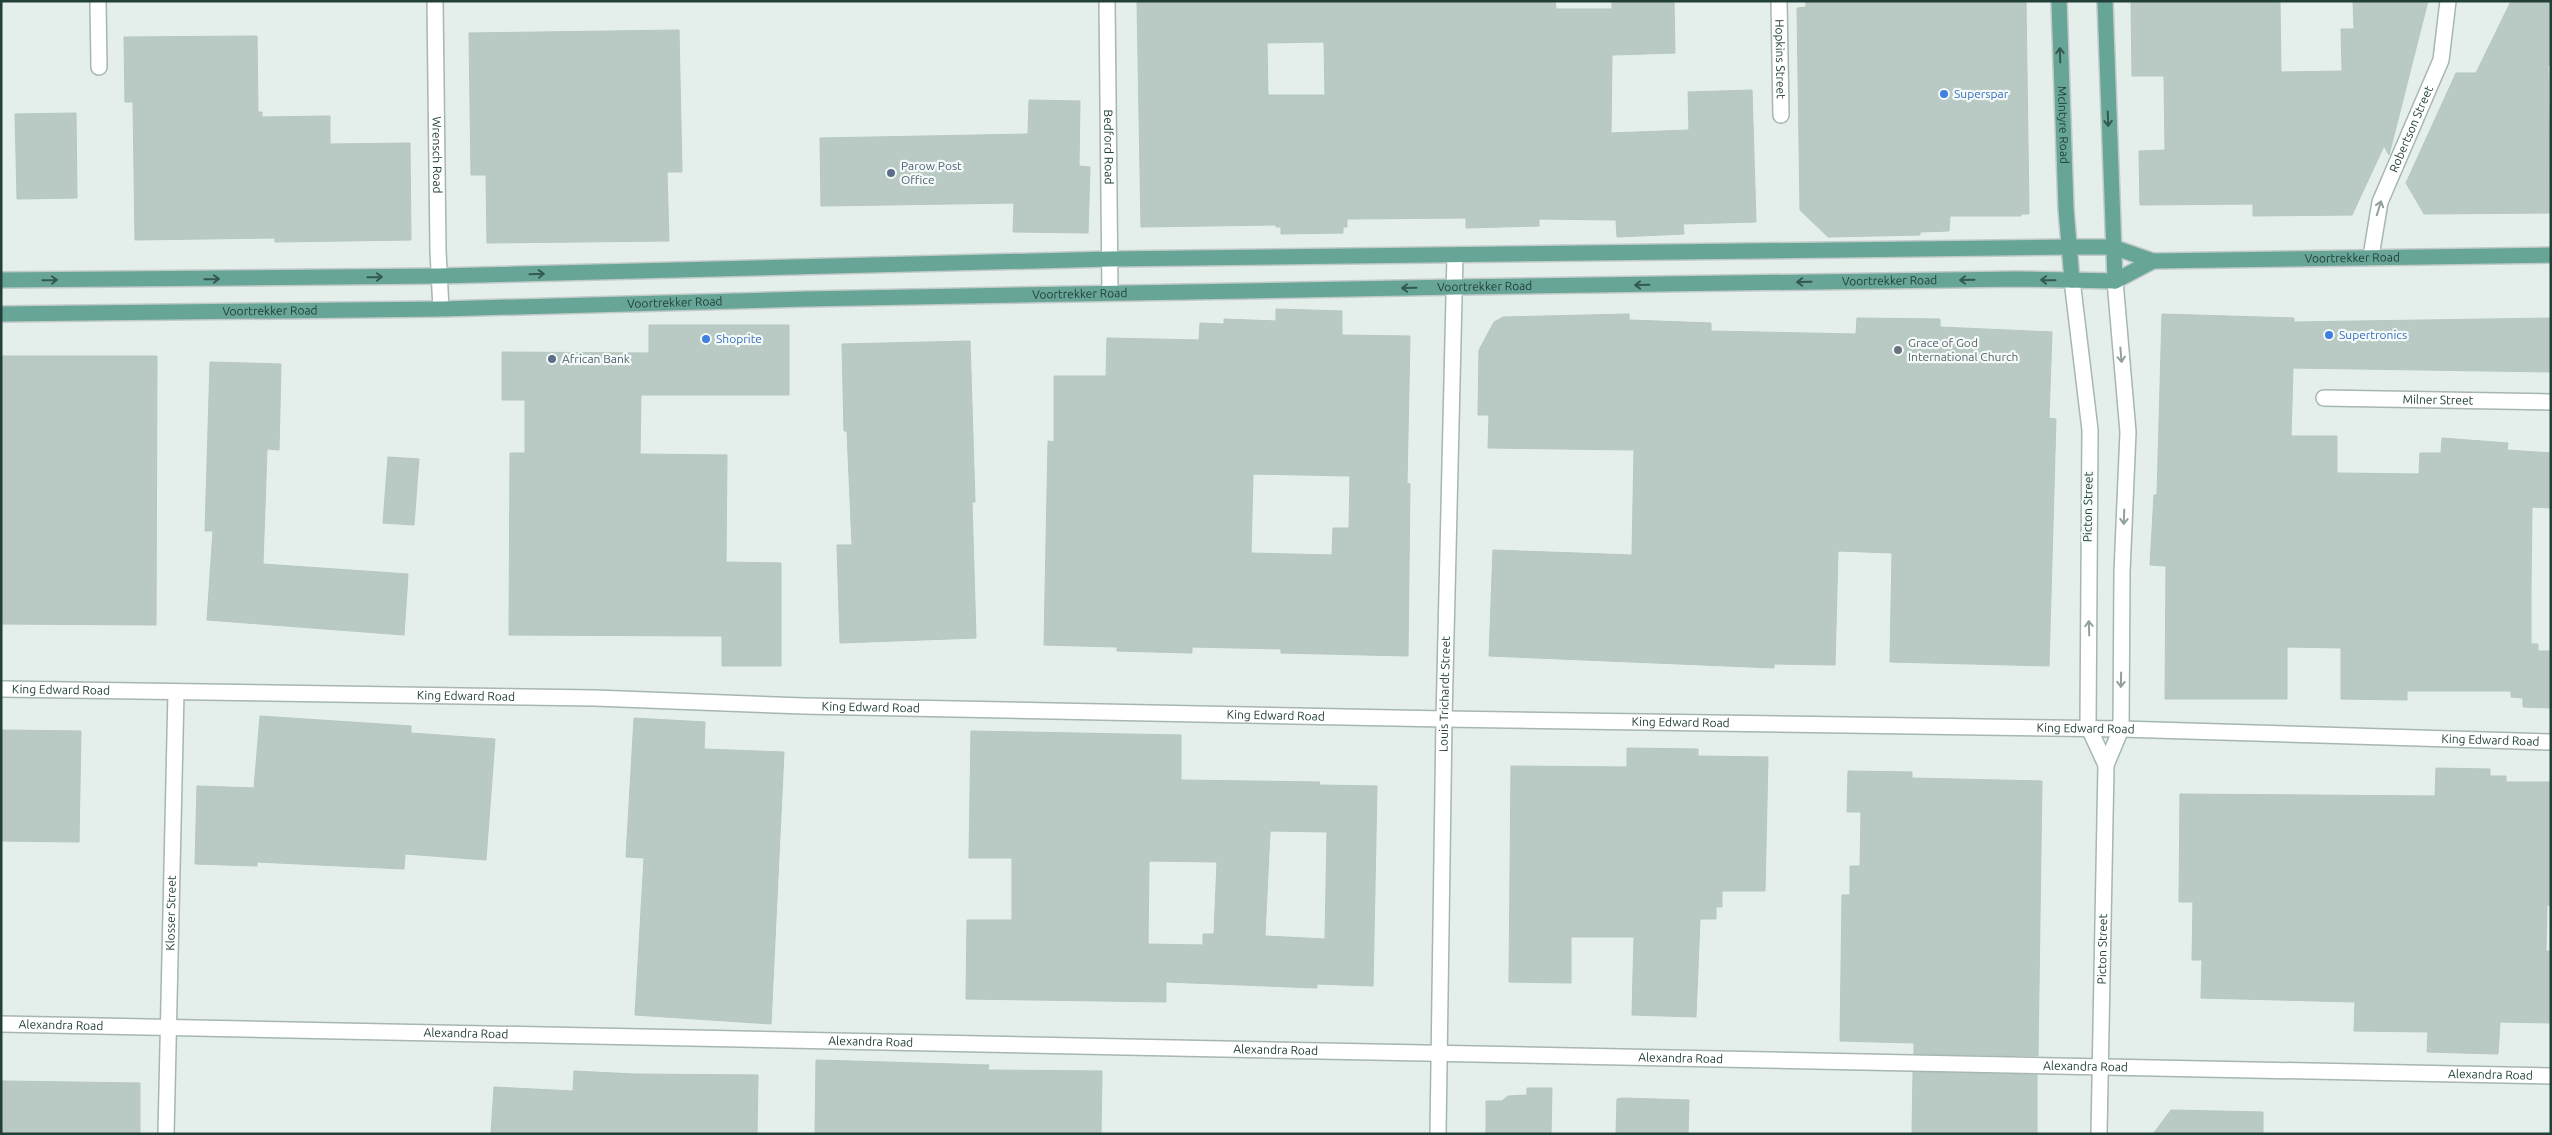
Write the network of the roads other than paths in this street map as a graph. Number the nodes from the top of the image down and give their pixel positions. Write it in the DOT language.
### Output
graph roads {
  1 [pos="98,1"];
  2 [pos="435,1"];
  3 [pos="1107,1"];
  4 [pos="1779,1"];
  5 [pos="2058,1"];
  6 [pos="2105,1"];
  7 [pos="2448,1"];
  8 [pos="99,67"];
  9 [pos="1781,115"];
  10 [pos="2070,247"];
  11 [pos="2113,247"];
  12 [pos="1455,255"];
  13 [pos="2551,255"];
  14 [pos="2371,256"];
  15 [pos="1110,259"];
  16 [pos="2154,261"];
  17 [pos="439,276"];
  18 [pos="1,280"];
  19 [pos="2072,280"];
  20 [pos="2115,281"];
  21 [pos="1456,287"];
  22 [pos="1110,293"];
  23 [pos="441,309"];
  24 [pos="1,314"];
  25 [pos="2324,398"];
  26 [pos="2551,402"];
  27 [pos="1,689"];
  28 [pos="176,692"];
  29 [pos="1444,720"];
  30 [pos="2089,729"];
  31 [pos="2121,729"];
  32 [pos="2551,742"];
  33 [pos="2106,765"];
  34 [pos="1,1024"];
  35 [pos="169,1028"];
  36 [pos="1439,1054"];
  37 [pos="2100,1067"];
  38 [pos="2551,1076"];
  39 [pos="166,1134"];
  40 [pos="1438,1134"];
  41 [pos="2098,1134"];
  1 -- 8 [label="street"];
  2 -- 17 [label="street, Wrensch Road"];
  3 -- 15 [label="street, Bedford Road"];
  4 -- 9 [label="street, Hopkins Street"];
  10 -- 5 [label="main road, McIntyre Road, one-way"];
  6 -- 11 [label="main road, one-way"];
  14 -- 7 [label="street, Robertson Street, one-way"];
  10 -- 11 [label="main road, Voortrekker Road"];
  10 -- 12 [label="main road, Voortrekker Road"];
  10 -- 19 [label="main road, Picton Street"];
  11 -- 16 [label="main road, Voortrekker Road"];
  11 -- 20 [label="main road, Picton Street"];
  12 -- 15 [label="main road, Voortrekker Road"];
  12 -- 21 [label="street, Louis Trichardt Street"];
  13 -- 14 [label="main road, Voortrekker Road"];
  14 -- 16 [label="main road, Voortrekker Road"];
  17 -- 15 [label="main road, Voortrekker Road, one-way"];
  15 -- 22 [label="street, Bedford Road"];
  16 -- 20 [label="main road, Voortrekker Road"];
  18 -- 17 [label="main road, Voortrekker Road, one-way"];
  17 -- 23 [label="street, Wrensch Road"];
  19 -- 20 [label="main road, Voortrekker Road"];
  19 -- 21 [label="main road, Voortrekker Road, one-way"];
  30 -- 19 [label="street, Picton Street, one-way"];
  20 -- 31 [label="street, Picton Street, one-way"];
  21 -- 22 [label="main road, Voortrekker Road, one-way"];
  21 -- 29 [label="street, Louis Trichardt Street"];
  22 -- 23 [label="main road, Voortrekker Road"];
  23 -- 24 [label="main road, Voortrekker Road"];
  25 -- 26 [label="street, Milner Street"];
  27 -- 28 [label="street, King Edward Road"];
  28 -- 29 [label="street, King Edward Road"];
  28 -- 35 [label="street, Klosser Street"];
  29 -- 30 [label="street, King Edward Road"];
  29 -- 36 [label="street, Louis Trichardt Street"];
  30 -- 31 [label="street, King Edward Road"];
  30 -- 33 [label="street, Picton Street"];
  31 -- 32 [label="street, King Edward Road"];
  31 -- 33 [label="street, Picton Street"];
  33 -- 37 [label="street, Picton Street"];
  34 -- 35 [label="street, Alexandra Road"];
  35 -- 36 [label="street, Alexandra Road"];
  35 -- 39 [label="street, Klosser Street"];
  36 -- 37 [label="street, Alexandra Road"];
  36 -- 40 [label="street, Louis Trichardt Street"];
  37 -- 38 [label="street, Alexandra Road"];
  37 -- 41 [label="street, Picton Street"];
}
